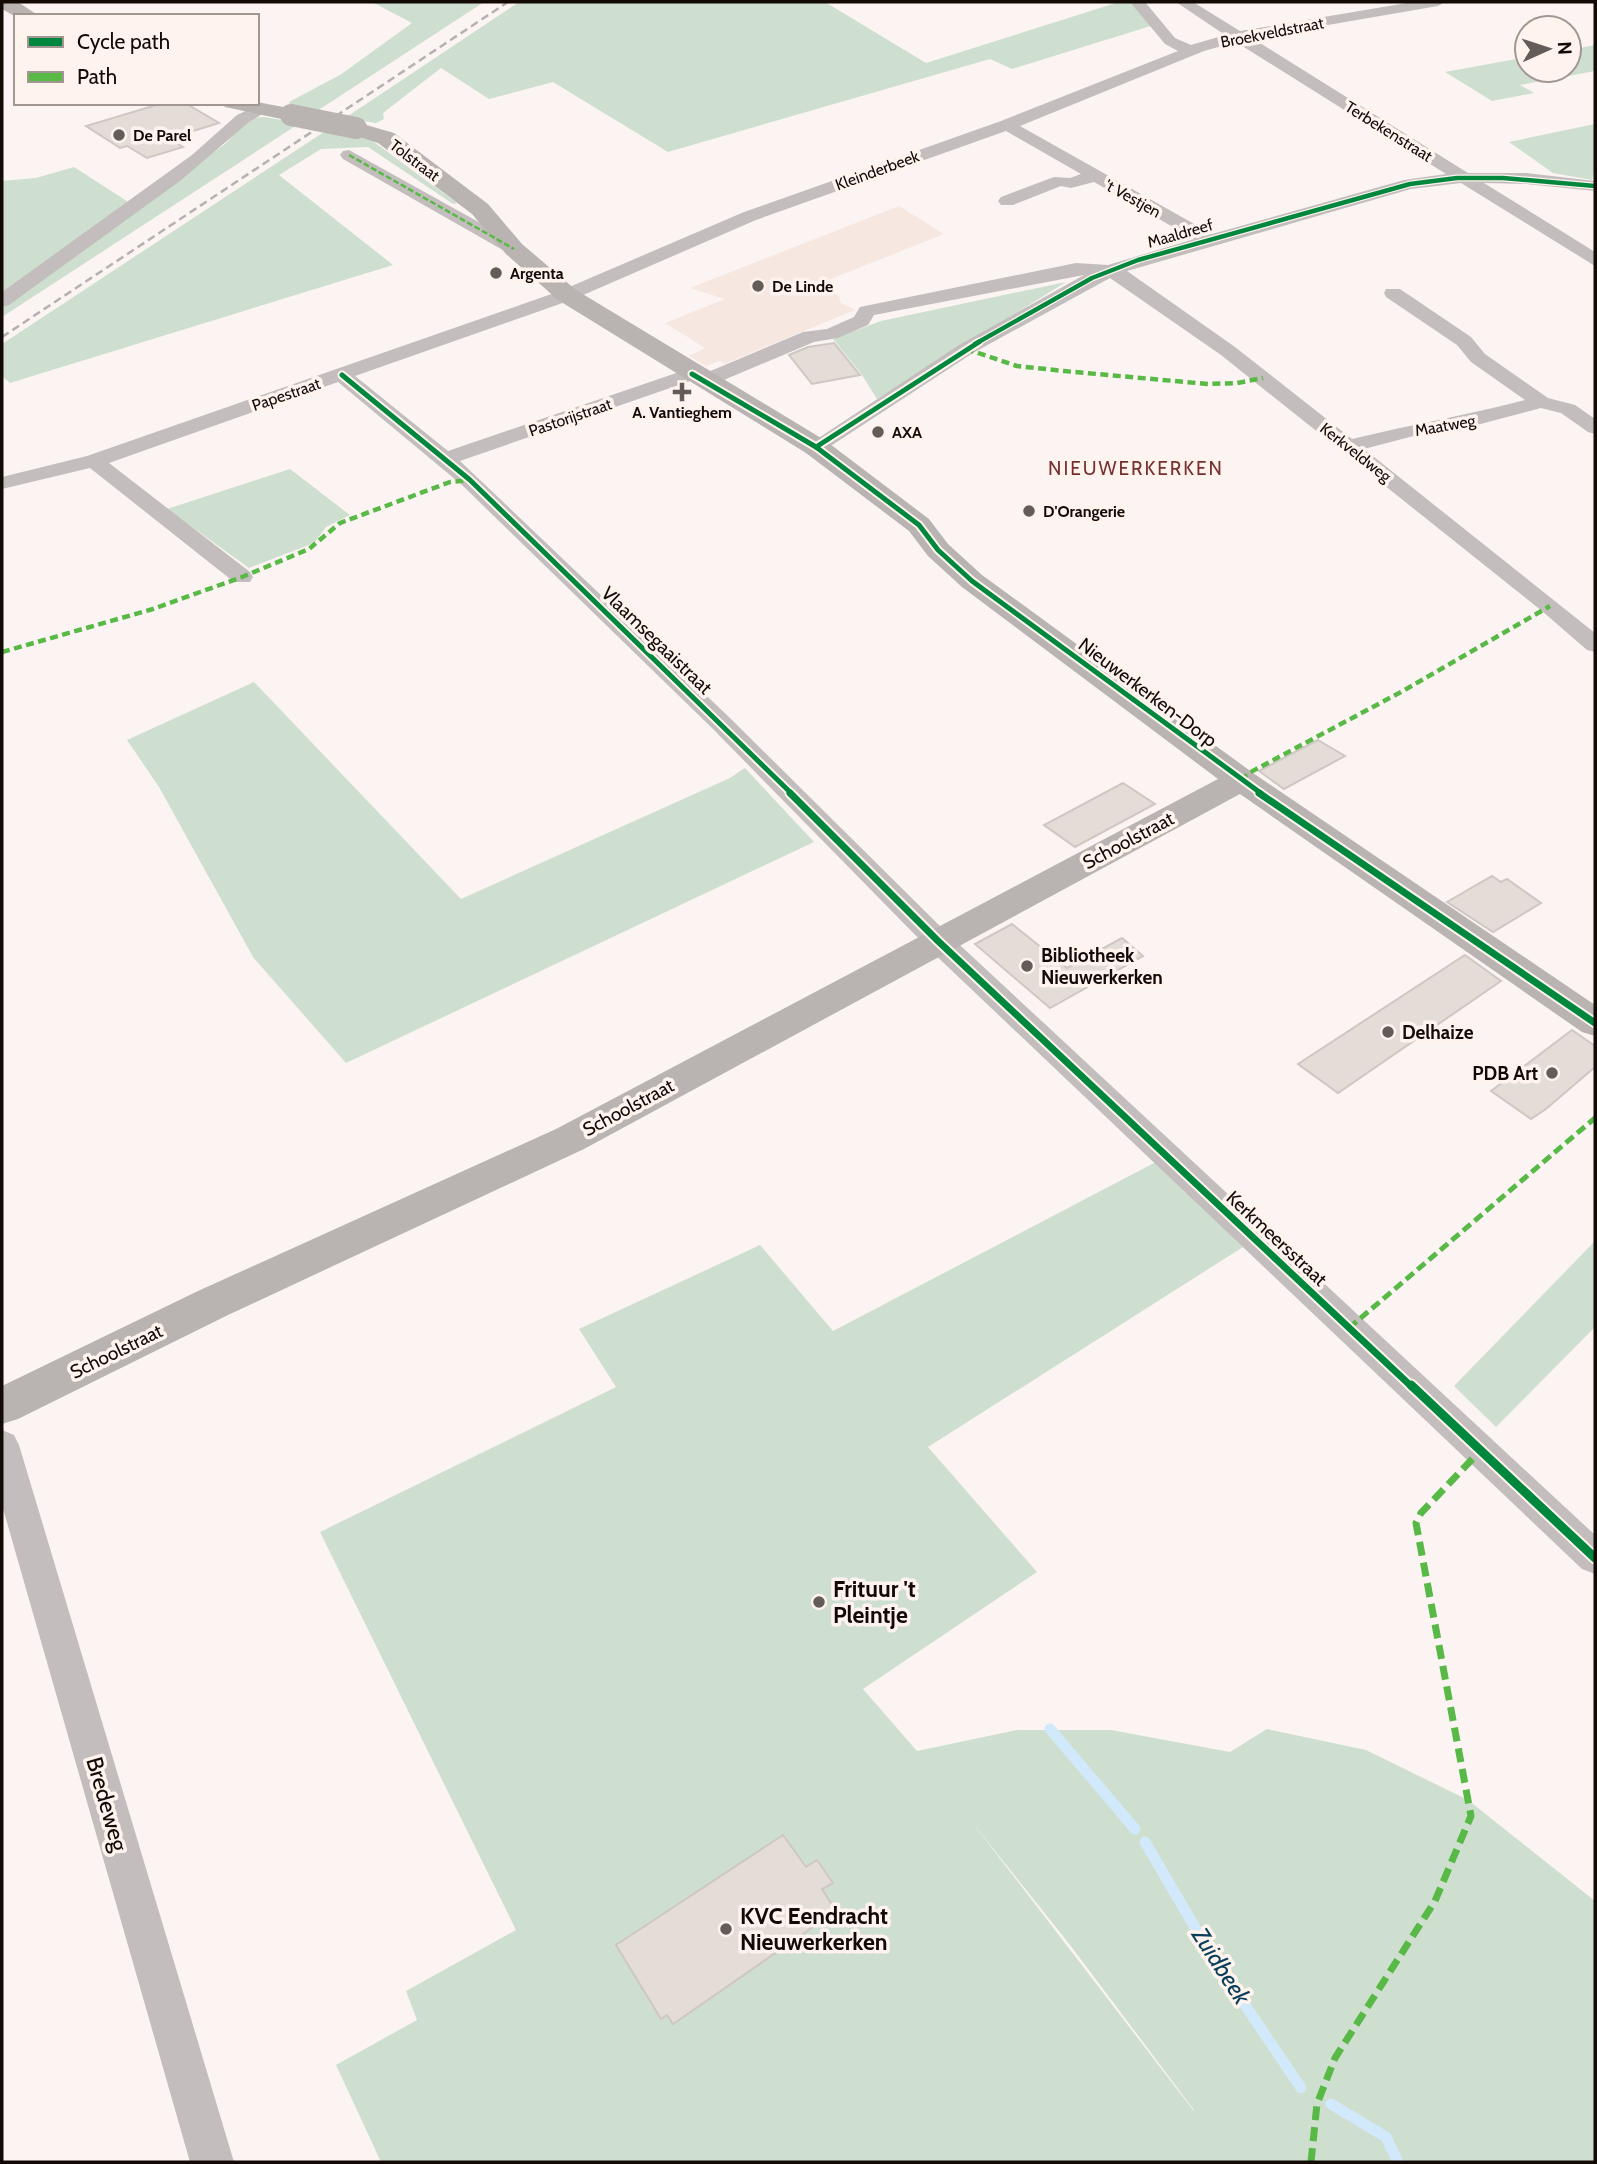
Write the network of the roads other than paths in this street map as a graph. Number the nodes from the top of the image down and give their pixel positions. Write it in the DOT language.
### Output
graph roads {
  1 [pos="5,2"];
  2 [pos="1137,2"];
  3 [pos="1184,2"];
  4 [pos="1438,2"];
  5 [pos="26,14"];
  6 [pos="1238,36"];
  7 [pos="1191,51"];
  8 [pos="241,105"];
  9 [pos="260,109"];
  10 [pos="1007,125"];
  11 [pos="349,155"];
  12 [pos="1094,176"];
  13 [pos="1459,177"];
  14 [pos="1595,186"];
  15 [pos="1007,201"];
  16 [pos="1208,239"];
  17 [pos="513,249"];
  18 [pos="1595,260"];
  19 [pos="1109,271"];
  20 [pos="1393,293"];
  21 [pos="566,295"];
  22 [pos="2,301"];
  23 [pos="342,375"];
  24 [pos="699,378"];
  25 [pos="1541,402"];
  26 [pos="1595,428"];
  27 [pos="1350,446"];
  28 [pos="816,447"];
  29 [pos="447,459"];
  30 [pos="94,461"];
  31 [pos="3,483"];
  32 [pos="242,577"];
  33 [pos="1595,645"];
  34 [pos="1241,780"];
  35 [pos="938,941"];
  36 [pos="1595,1023"];
  37 [pos="2,1406"];
  38 [pos="2,1445"];
  39 [pos="1595,1558"];
  40 [pos="212,2162"];
  1 -- 5 [label="street"];
  2 -- 7 [label="street"];
  3 -- 6 [label="street, Terbekenstraat"];
  4 -- 6 [label="street, Broekveldstraat"];
  6 -- 7 [label="street, Broekveldstraat"];
  6 -- 13 [label="street, Terbekenstraat"];
  7 -- 10 [label="street, Kleinderbeek"];
  8 -- 9 [label="street, Tolstraat"];
  9 -- 17 [label="street, Tolstraat, bridge"];
  9 -- 22 [label="street"];
  10 -- 12 [label="street, 't Vestjen"];
  10 -- 21 [label="street, Kleinderbeek"];
  11 -- 17 [label="street, Tolstraat"];
  12 -- 15 [label="street, 't Vestjen"];
  12 -- 16 [label="street, 't Vestjen"];
  13 -- 14 [label="street, Maaldreef"];
  13 -- 16 [label="street, Maaldreef"];
  13 -- 18 [label="street, Terbekenstraat"];
  16 -- 19 [label="street, Maaldreef"];
  17 -- 21 [label="street, Tolstraat"];
  19 -- 24 [label="street, Maaldreef"];
  19 -- 27 [label="street, Kerkveldweg"];
  19 -- 28 [label="street, Maaldreef"];
  20 -- 25 [label="street"];
  21 -- 23 [label="street, Papestraat"];
  21 -- 24 [label="street, Tolstraat"];
  23 -- 29 [label="street, Vlaamsegaaistraat"];
  23 -- 30 [label="street, Papestraat"];
  24 -- 28 [label="street, Nieuwerkerken-Dorp"];
  24 -- 29 [label="street, Pastorijstraat"];
  25 -- 26 [label="street"];
  25 -- 27 [label="street, Maatweg"];
  27 -- 33 [label="street, Kerkveldweg"];
  28 -- 34 [label="street, Nieuwerkerken-Dorp"];
  29 -- 35 [label="street, Vlaamsegaaistraat"];
  30 -- 31 [label="street, Papestraat"];
  30 -- 32 [label="street"];
  34 -- 35 [label="street, Schoolstraat"];
  34 -- 36 [label="street, Nieuwerkerken-Dorp"];
  35 -- 37 [label="street, Schoolstraat"];
  35 -- 39 [label="street, Kerkmeersstraat"];
  38 -- 40 [label="street, Bredeweg"];
}
